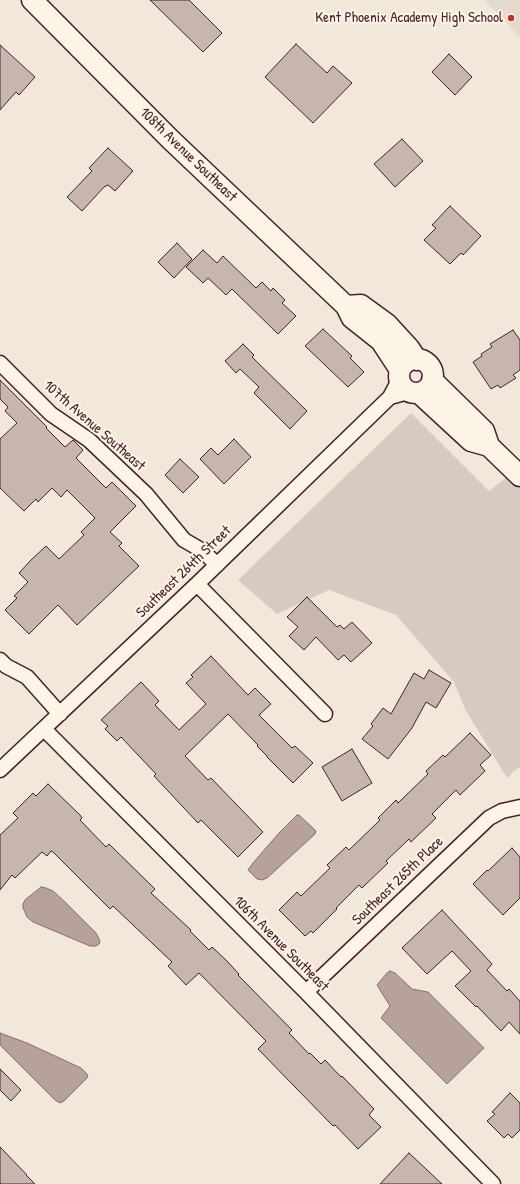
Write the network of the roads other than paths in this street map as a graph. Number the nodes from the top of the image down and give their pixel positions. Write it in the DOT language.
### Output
graph roads {
  1 [pos="32,0"];
  2 [pos="0,363"];
  3 [pos="410,382"];
  4 [pos="520,476"];
  5 [pos="217,565"];
  6 [pos="197,584"];
  7 [pos="0,660"];
  8 [pos="60,714"];
  9 [pos="325,714"];
  10 [pos="44,729"];
  11 [pos="0,770"];
  12 [pos="520,807"];
  13 [pos="306,992"];
  14 [pos="493,1184"];
  1 -- 3 [label="street, 108th Avenue Southeast"];
  2 -- 5 [label="street, 107th Avenue Southeast"];
  3 -- 4 [label="street, 108th Avenue Southeast"];
  3 -- 5 [label="street, Southeast 264th Street"];
  5 -- 6 [label="street, Southeast 264th Street"];
  6 -- 8 [label="street, Southeast 264th Street"];
  6 -- 9 [label="street"];
  7 -- 8 [label="street"];
  8 -- 10 [label="street, Southeast 264th Street"];
  10 -- 11 [label="street, Southeast 264th Street"];
  10 -- 13 [label="street, 106th Avenue Southeast"];
  12 -- 13 [label="street, Southeast 265th Place"];
  13 -- 14 [label="street, 106th Avenue Southeast"];
}
